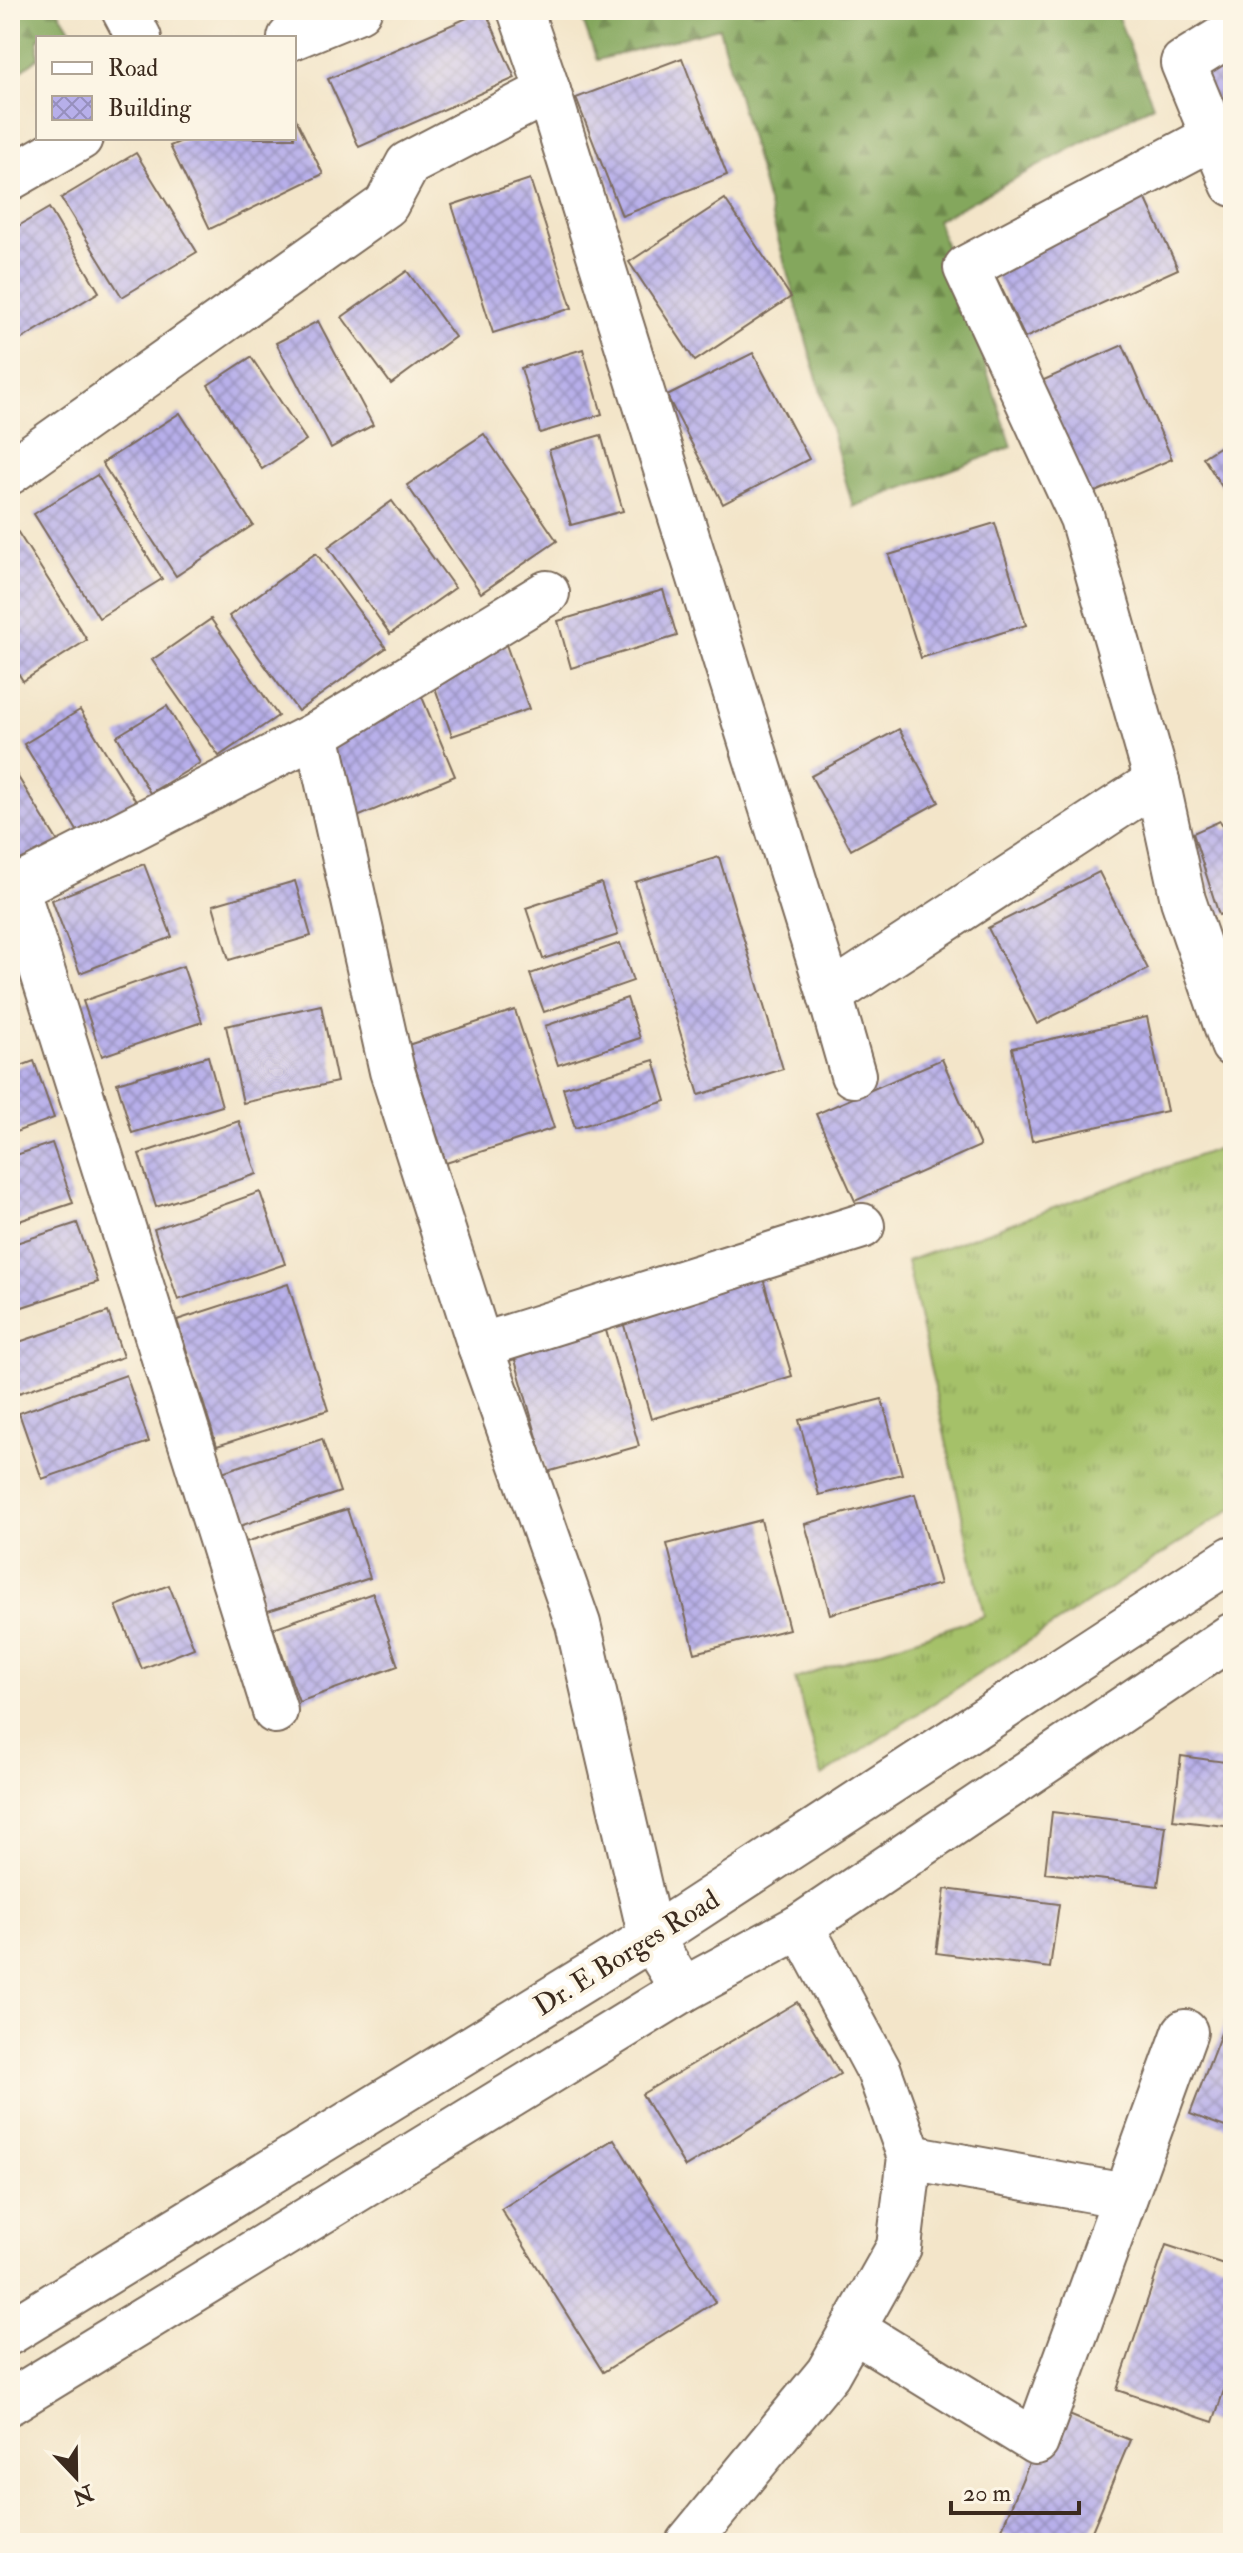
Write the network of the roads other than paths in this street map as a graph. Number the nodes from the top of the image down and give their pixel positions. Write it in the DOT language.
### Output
graph roads {
  1 [pos="124,10"];
  2 [pos="359,10"];
  3 [pos="520,10"];
  4 [pos="1233,32"];
  5 [pos="138,36"];
  6 [pos="295,36"];
  7 [pos="548,91"];
  8 [pos="1213,137"];
  9 [pos="76,140"];
  10 [pos="10,178"];
  11 [pos="1233,184"];
  12 [pos="10,472"];
  13 [pos="547,593"];
  14 [pos="317,734"];
  15 [pos="1157,781"];
  16 [pos="13,889"];
  17 [pos="830,995"];
  18 [pos="1233,1045"];
  19 [pos="853,1075"];
  20 [pos="862,1226"];
  21 [pos="480,1346"];
  22 [pos="1233,1558"];
  23 [pos="1233,1635"];
  24 [pos="275,1711"];
  25 [pos="801,1926"];
  26 [pos="651,1938"];
  27 [pos="683,1990"];
  28 [pos="1185,2032"];
  29 [pos="910,2157"];
  30 [pos="1125,2196"];
  31 [pos="854,2330"];
  32 [pos="10,2332"];
  33 [pos="10,2402"];
  34 [pos="688,2543"];
  1 -- 5 [label="street"];
  2 -- 6 [label="street"];
  3 -- 7 [label="street"];
  4 -- 8 [label="street"];
  7 -- 12 [label="street"];
  7 -- 17 [label="street"];
  8 -- 11 [label="street"];
  8 -- 15 [label="street"];
  9 -- 10 [label="street"];
  13 -- 14 [label="street"];
  14 -- 16 [label="street"];
  14 -- 21 [label="street"];
  15 -- 17 [label="street"];
  15 -- 18 [label="street"];
  16 -- 24 [label="street"];
  17 -- 19 [label="street"];
  20 -- 21 [label="street"];
  21 -- 26 [label="street"];
  22 -- 26 [label="street, Dr. E Borges Road"];
  23 -- 25 [label="street"];
  25 -- 27 [label="street"];
  25 -- 29 [label="street"];
  26 -- 27 [label="street"];
  26 -- 32 [label="street, Dr. E Borges Road"];
  27 -- 33 [label="street"];
  28 -- 30 [label="street"];
  29 -- 30 [label="street"];
  29 -- 31 [label="street"];
  30 -- 31 [label="street"];
  31 -- 34 [label="street"];
}
